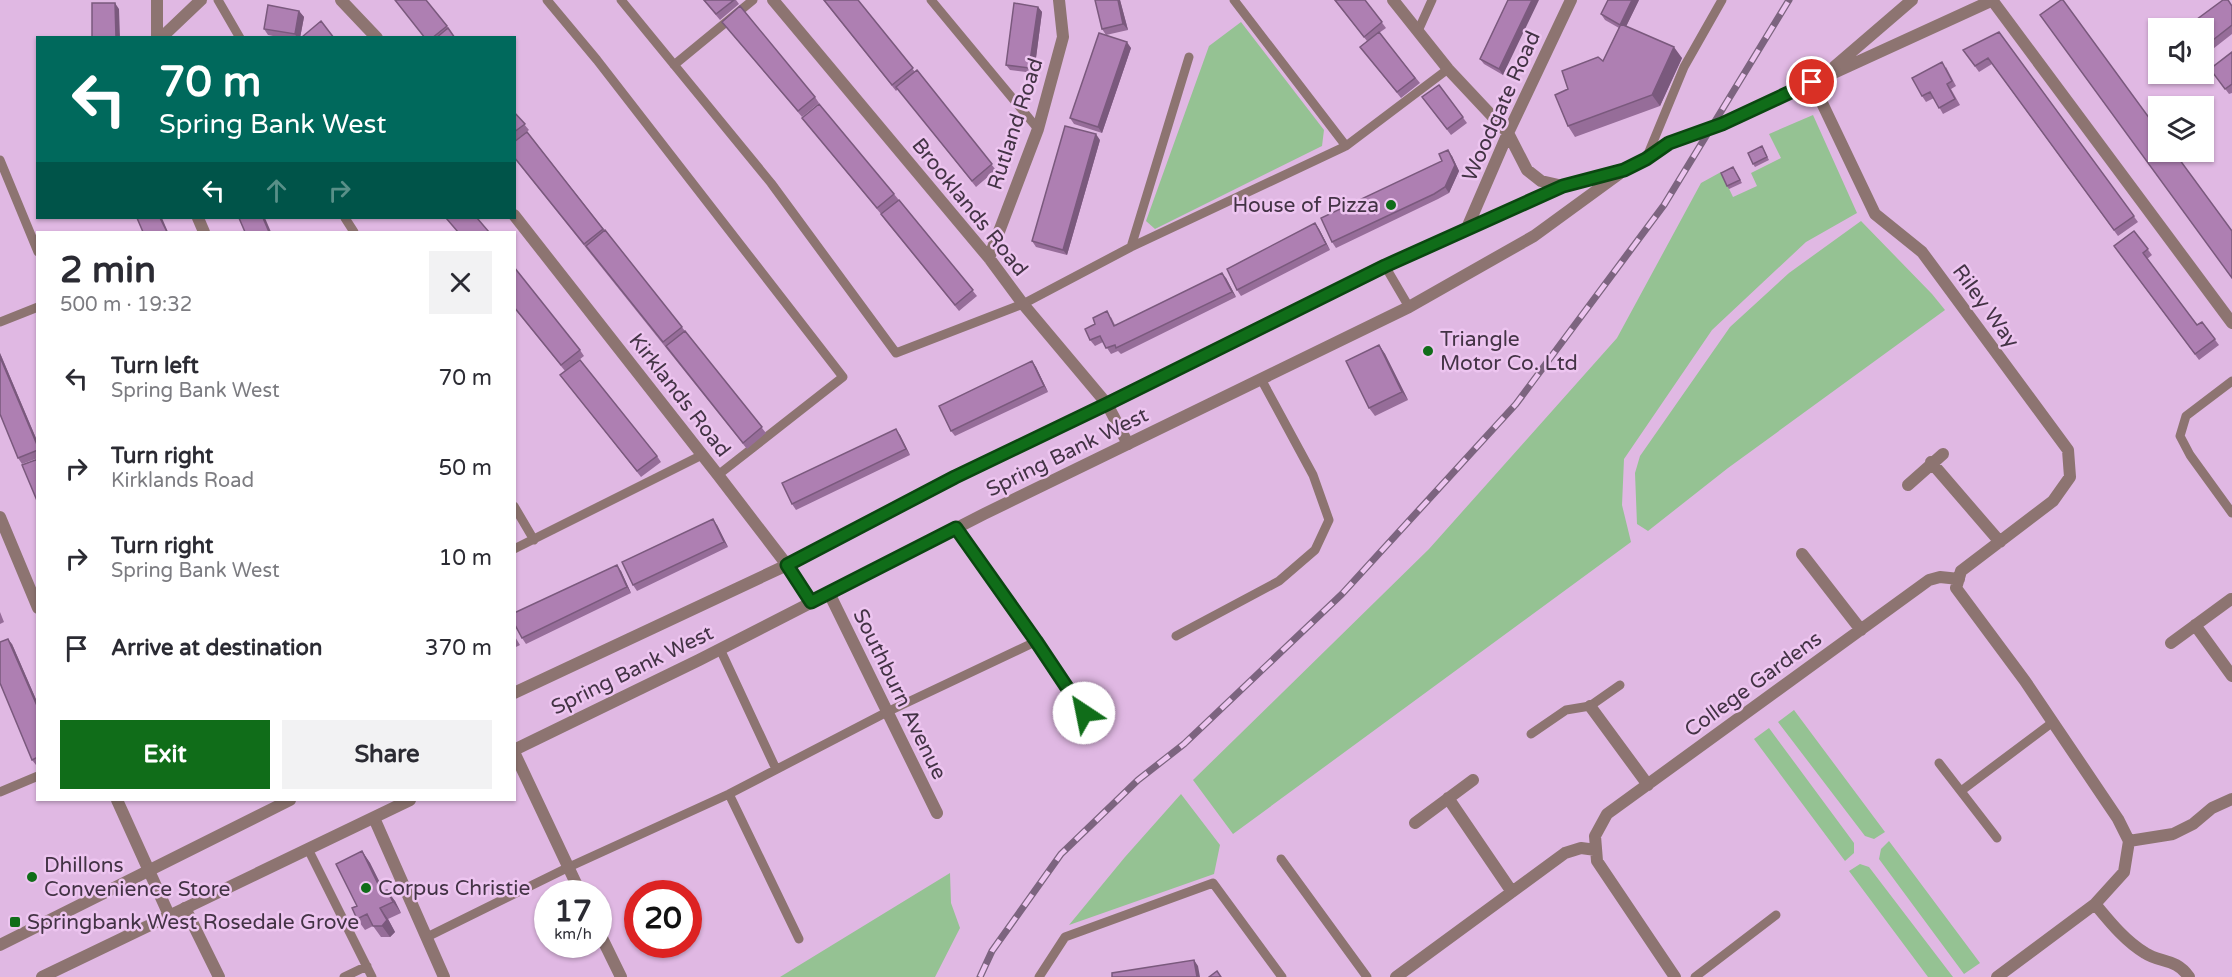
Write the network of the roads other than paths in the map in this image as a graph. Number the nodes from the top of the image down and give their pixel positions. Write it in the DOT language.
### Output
graph roads {
  1 [pos="157,0"];
  2 [pos="201,0"];
  3 [pos="218,0"];
  4 [pos="341,0"];
  5 [pos="547,0"];
  6 [pos="621,0"];
  7 [pos="753,0"];
  8 [pos="773,0"];
  9 [pos="931,0"];
  10 [pos="1059,0"];
  11 [pos="1234,0"];
  12 [pos="1393,0"];
  13 [pos="1432,0"];
  14 [pos="1571,0"];
  15 [pos="1722,0"];
  16 [pos="1912,0"];
  17 [pos="1992,0"];
  18 [pos="1418,31"];
  19 [pos="159,36"];
  20 [pos="161,36"];
  21 [pos="239,36"];
  22 [pos="375,36"];
  23 [pos="1189,57"];
  24 [pos="674,65"];
  25 [pos="1448,69"];
  26 [pos="1816,80"];
  27 [pos="1038,129"];
  28 [pos="1508,134"];
  29 [pos="1346,146"];
  30 [pos="1646,159"];
  31 [pos="0,160"];
  32 [pos="1624,170"];
  33 [pos="1563,186"];
  34 [pos="516,218"];
  35 [pos="1467,228"];
  36 [pos="36,247"];
  37 [pos="1131,247"];
  38 [pos="988,258"];
  39 [pos="1385,266"];
  40 [pos="1023,304"];
  41 [pos="1409,307"];
  42 [pos="36,308"];
  43 [pos="0,322"];
  44 [pos="2232,323"];
  45 [pos="1261,379"];
  46 [pos="2232,381"];
  47 [pos="1107,404"];
  48 [pos="1128,444"];
  49 [pos="702,454"];
  50 [pos="1943,454"];
  51 [pos="1931,462"];
  52 [pos="718,475"];
  53 [pos="1908,485"];
  54 [pos="516,510"];
  55 [pos="2232,513"];
  56 [pos="0,517"];
  57 [pos="956,528"];
  58 [pos="534,540"];
  59 [pos="2000,542"];
  60 [pos="516,548"];
  61 [pos="1802,554"];
  62 [pos="787,565"];
  63 [pos="1959,579"];
  64 [pos="829,593"];
  65 [pos="2231,599"];
  66 [pos="811,602"];
  67 [pos="36,603"];
  68 [pos="2195,626"];
  69 [pos="1861,630"];
  70 [pos="1176,636"];
  71 [pos="1036,641"];
  72 [pos="2171,643"];
  73 [pos="720,649"];
  74 [pos="2232,676"];
  75 [pos="1620,685"];
  76 [pos="516,692"];
  77 [pos="1590,706"];
  78 [pos="887,712"];
  79 [pos="2053,722"];
  80 [pos="1096,731"];
  81 [pos="1530,734"];
  82 [pos="516,750"];
  83 [pos="516,755"];
  84 [pos="1939,763"];
  85 [pos="776,769"];
  86 [pos="36,777"];
  87 [pos="1473,780"];
  88 [pos="1648,784"];
  89 [pos="1961,791"];
  90 [pos="0,792"];
  91 [pos="729,794"];
  92 [pos="1448,798"];
  93 [pos="2232,800"];
  94 [pos="117,801"];
  95 [pos="288,801"];
  96 [pos="408,801"];
  97 [pos="936,813"];
  98 [pos="374,818"];
  99 [pos="1415,823"];
  100 [pos="1997,838"];
  101 [pos="2129,841"];
  102 [pos="308,849"];
  103 [pos="1596,850"];
  104 [pos="1281,859"];
  105 [pos="569,867"];
  106 [pos="148,870"];
  107 [pos="575,880"];
  108 [pos="1512,892"];
  109 [pos="2095,904"];
  110 [pos="185,908"];
  111 [pos="169,915"];
  112 [pos="1776,915"];
  113 [pos="427,937"];
  114 [pos="799,939"];
  115 [pos="0,945"];
  116 [pos="612,958"];
  117 [pos="367,966"];
  118 [pos="42,977"];
  119 [pos="219,977"];
  120 [pos="344,977"];
  121 [pos="372,977"];
  122 [pos="444,977"];
  123 [pos="621,977"];
  124 [pos="1039,977"];
  125 [pos="1282,977"];
  126 [pos="1367,977"];
  127 [pos="1396,977"];
  128 [pos="1674,977"];
  129 [pos="1695,977"];
  130 [pos="1997,977"];
  131 [pos="2189,977"];
  1 -- 19 [label="street"];
  2 -- 20 [label="street"];
  3 -- 21 [label="lane"];
  4 -- 22 [label="street"];
  5 -- 52 [label="lane"];
  6 -- 24 [label="lane"];
  7 -- 24 [label="lane"];
  8 -- 38 [label="street, Brooklands Road"];
  9 -- 27 [label="lane"];
  10 -- 27 [label="street, Rutland Road"];
  11 -- 29 [label="lane"];
  12 -- 18 [label="street"];
  13 -- 18 [label="lane"];
  14 -- 28 [label="street, Woodgate Road"];
  15 -- 30 [label="lane"];
  16 -- 26 [label="street, Spring Bank West"];
  17 -- 26 [label="street, Spring Bank West"];
  17 -- 44 [label="street"];
  18 -- 25 [label="street"];
  23 -- 37 [label="lane"];
  24 -- 40 [label="lane"];
  25 -- 28 [label="street"];
  25 -- 29 [label="lane"];
  26 -- 30 [label="street, Spring Bank West"];
  26 -- 59 [label="street, Riley Way"];
  27 -- 38 [label="street, Rutland Road"];
  28 -- 33 [label="street"];
  28 -- 35 [label="street, Woodgate Road"];
  29 -- 37 [label="lane"];
  30 -- 32 [label="street, Spring Bank West"];
  31 -- 36 [label="lane"];
  32 -- 33 [label="street, Spring Bank West"];
  32 -- 41 [label="street, Spring Bank West"];
  33 -- 35 [label="street, Spring Bank West"];
  34 -- 49 [label="street, Kirklands Road"];
  35 -- 39 [label="street, Spring Bank West"];
  37 -- 40 [label="lane"];
  38 -- 40 [label="street, Brooklands Road"];
  39 -- 41 [label="lane"];
  39 -- 47 [label="street, Spring Bank West"];
  40 -- 47 [label="street, Brooklands Road"];
  41 -- 45 [label="street, Spring Bank West"];
  42 -- 43 [label="lane"];
  45 -- 48 [label="street, Spring Bank West"];
  45 -- 70 [label="lane"];
  46 -- 55 [label="lane"];
  47 -- 48 [label="street, Brooklands Road"];
  47 -- 62 [label="street, Spring Bank West"];
  48 -- 57 [label="street, Spring Bank West"];
  49 -- 52 [label="street, Kirklands Road"];
  49 -- 58 [label="lane"];
  50 -- 51 [label="street"];
  51 -- 53 [label="street"];
  51 -- 59 [label="street"];
  52 -- 62 [label="street, Kirklands Road"];
  54 -- 58 [label="lane"];
  56 -- 67 [label="street"];
  57 -- 64 [label="street, Spring Bank West"];
  57 -- 71 [label="lane"];
  58 -- 60 [label="lane"];
  59 -- 63 [label="street, Riley Way"];
  61 -- 69 [label="street"];
  62 -- 66 [label="street, Kirklands Road"];
  62 -- 76 [label="street, Spring Bank West"];
  63 -- 69 [label="street, College Gardens"];
  63 -- 79 [label="street"];
  64 -- 66 [label="street, Spring Bank West"];
  64 -- 78 [label="street, Southburn Avenue"];
  65 -- 68 [label="street"];
  66 -- 73 [label="street, Spring Bank West"];
  68 -- 72 [label="street"];
  68 -- 74 [label="street"];
  69 -- 88 [label="street, College Gardens"];
  71 -- 78 [label="lane"];
  71 -- 80 [label="lane"];
  73 -- 82 [label="street, Spring Bank West"];
  73 -- 85 [label="lane"];
  75 -- 77 [label="lane"];
  77 -- 81 [label="lane"];
  77 -- 88 [label="street"];
  78 -- 85 [label="lane"];
  78 -- 97 [label="street, Southburn Avenue"];
  79 -- 89 [label="lane"];
  79 -- 101 [label="street"];
  83 -- 105 [label="street"];
  84 -- 89 [label="lane"];
  85 -- 91 [label="lane"];
  86 -- 90 [label="lane"];
  87 -- 92 [label="street"];
  88 -- 103 [label="street, College Gardens"];
  89 -- 100 [label="lane"];
  91 -- 105 [label="lane"];
  91 -- 114 [label="lane"];
  92 -- 99 [label="street"];
  92 -- 108 [label="street"];
  93 -- 101 [label="street"];
  94 -- 106 [label="street"];
  95 -- 106 [label="street"];
  96 -- 98 [label="street"];
  98 -- 102 [label="street"];
  98 -- 113 [label="street"];
  101 -- 109 [label="street"];
  102 -- 110 [label="street"];
  102 -- 117 [label="lane"];
  103 -- 108 [label="street"];
  103 -- 128 [label="street"];
  104 -- 126 [label="lane"];
  105 -- 107 [label="street"];
  105 -- 113 [label="lane"];
  106 -- 111 [label="street"];
  106 -- 115 [label="street"];
  108 -- 127 [label="street"];
  109 -- 130 [label="street"];
  109 -- 131 [label="street"];
  110 -- 111 [label="street"];
  110 -- 119 [label="street"];
  111 -- 118 [label="street"];
  112 -- 129 [label="lane"];
  113 -- 122 [label="street"];
  116 -- 123 [label="street"];
  117 -- 120 [label="lane"];
  117 -- 121 [label="lane"];
  124 -- 125 [label="lane"];
}
